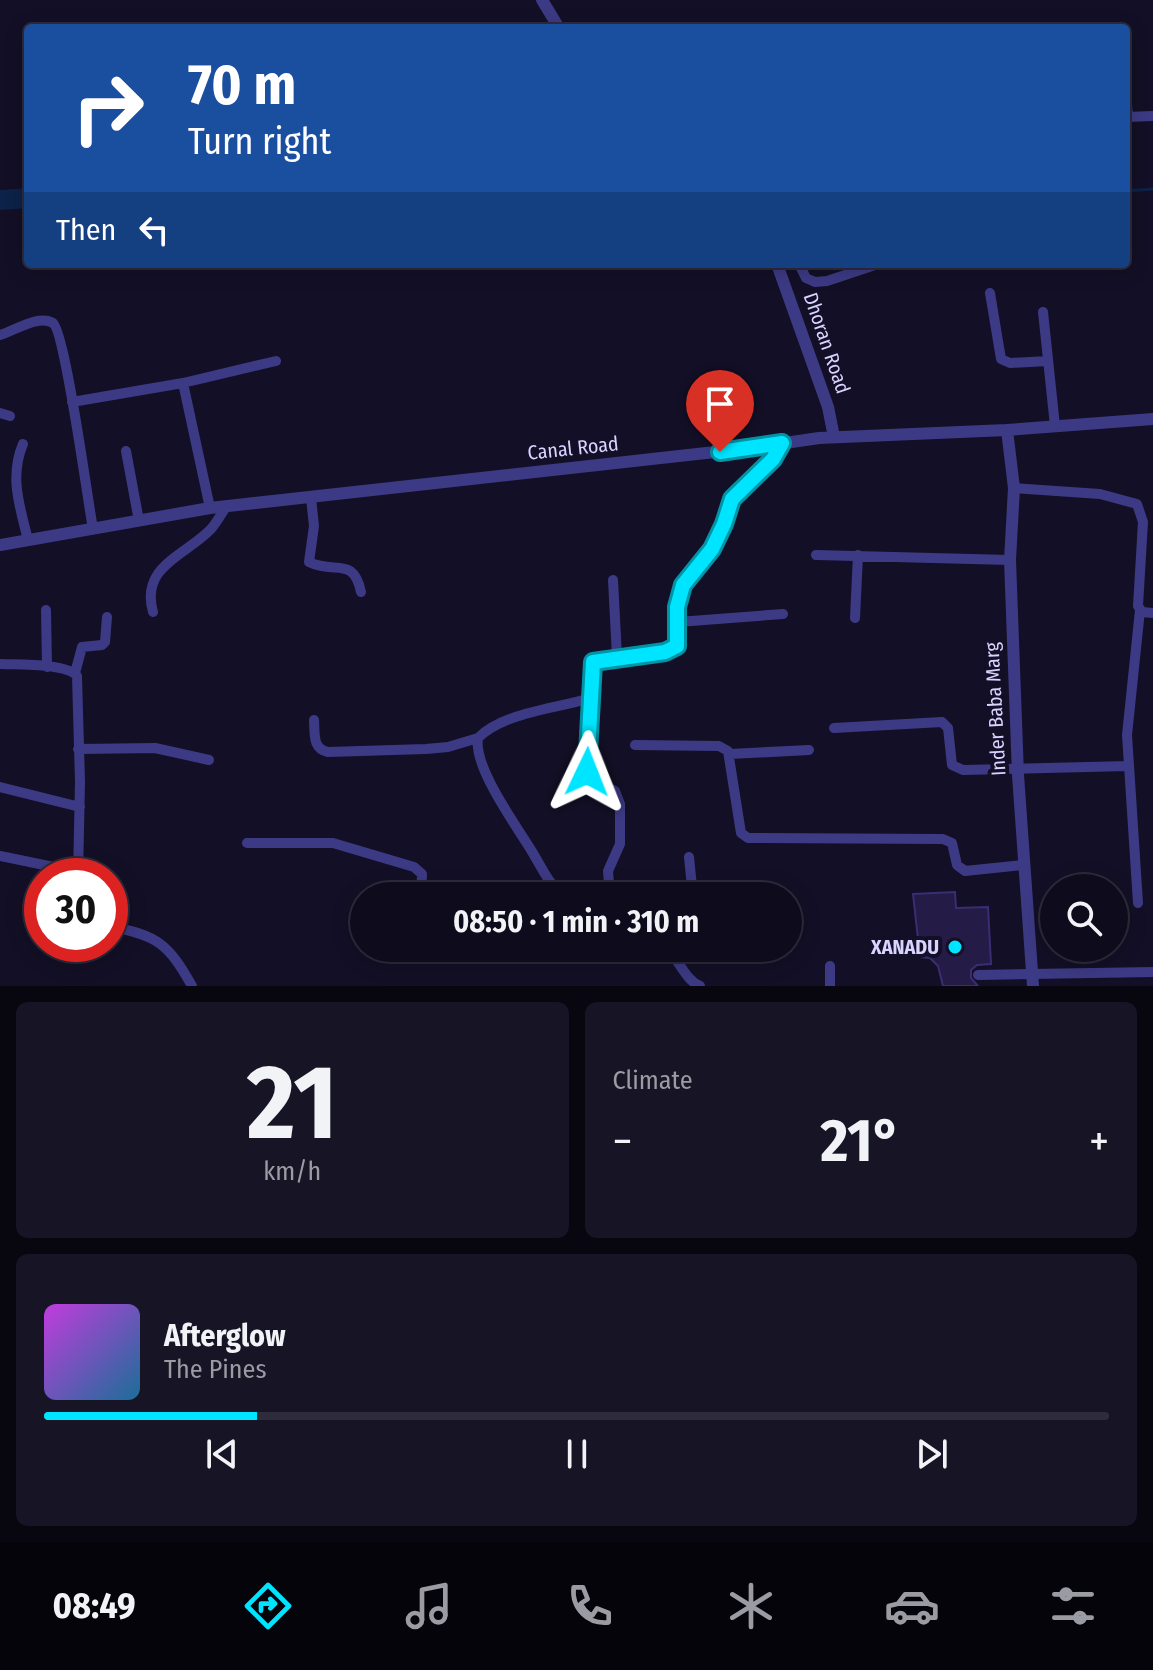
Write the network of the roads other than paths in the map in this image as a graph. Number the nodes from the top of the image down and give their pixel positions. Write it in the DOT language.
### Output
graph roads {
  1 [pos="542,0"];
  2 [pos="557,24"];
  3 [pos="1153,116"];
  4 [pos="1130,117"];
  5 [pos="779,268"];
  6 [pos="866,268"];
  7 [pos="801,270"];
  8 [pos="990,293"];
  9 [pos="1043,312"];
  10 [pos="0,335"];
  11 [pos="276,361"];
  12 [pos="1048,361"];
  13 [pos="183,383"];
  14 [pos="72,402"];
  15 [pos="1153,419"];
  16 [pos="1055,426"];
  17 [pos="1007,430"];
  18 [pos="834,437"];
  19 [pos="782,443"];
  20 [pos="23,444"];
  21 [pos="126,451"];
  22 [pos="1014,488"];
  23 [pos="311,498"];
  24 [pos="226,507"];
  25 [pos="210,508"];
  26 [pos="139,521"];
  27 [pos="93,529"];
  28 [pos="28,540"];
  29 [pos="0,545"];
  30 [pos="816,555"];
  31 [pos="858,555"];
  32 [pos="1010,560"];
  33 [pos="613,580"];
  34 [pos="361,592"];
  35 [pos="46,610"];
  36 [pos="1140,610"];
  37 [pos="153,612"];
  38 [pos="1153,613"];
  39 [pos="783,614"];
  40 [pos="107,617"];
  41 [pos="855,618"];
  42 [pos="678,622"];
  43 [pos="617,657"];
  44 [pos="0,664"];
  45 [pos="47,667"];
  46 [pos="75,673"];
  47 [pos="590,698"];
  48 [pos="314,720"];
  49 [pos="834,728"];
  50 [pos="478,738"];
  51 [pos="635,745"];
  52 [pos="78,749"];
  53 [pos="809,750"];
  54 [pos="730,754"];
  55 [pos="209,760"];
  56 [pos="1128,766"];
  57 [pos="1018,770"];
  58 [pos="0,787"];
  59 [pos="80,807"];
  60 [pos="247,843"];
  61 [pos="0,856"];
  62 [pos="689,857"];
  63 [pos="78,858"];
  64 [pos="24,862"];
  65 [pos="1023,865"];
  66 [pos="422,882"];
  67 [pos="549,882"];
  68 [pos="609,882"];
  69 [pos="692,882"];
  70 [pos="1138,903"];
  71 [pos="128,931"];
  72 [pos="679,962"];
  73 [pos="830,966"];
  74 [pos="1153,972"];
  75 [pos="978,975"];
  76 [pos="1032,980"];
  77 [pos="192,986"];
  78 [pos="700,986"];
  79 [pos="830,986"];
  1 -- 2 [label="street"];
  3 -- 4 [label="street"];
  5 -- 18 [label="street, Dhoran Road"];
  6 -- 7 [label="street"];
  8 -- 12 [label="street"];
  9 -- 12 [label="street"];
  10 -- 14 [label="street"];
  11 -- 13 [label="street"];
  12 -- 16 [label="street"];
  13 -- 14 [label="street"];
  13 -- 25 [label="street"];
  14 -- 27 [label="street"];
  15 -- 16 [label="street, Canal Road"];
  16 -- 17 [label="street, Canal Road"];
  17 -- 18 [label="street, Canal Road"];
  17 -- 22 [label="street, Inder Baba Marg"];
  18 -- 19 [label="street, Canal Road"];
  19 -- 23 [label="street, Canal Road"];
  19 -- 42 [label="street"];
  20 -- 28 [label="street"];
  21 -- 26 [label="street"];
  22 -- 32 [label="street, Inder Baba Marg"];
  22 -- 36 [label="street"];
  23 -- 24 [label="street, Canal Road"];
  23 -- 34 [label="street"];
  24 -- 25 [label="street, Canal Road"];
  24 -- 37 [label="street"];
  25 -- 26 [label="street, Canal Road"];
  26 -- 27 [label="street, Canal Road"];
  27 -- 28 [label="street, Canal Road"];
  28 -- 29 [label="street, Canal Road"];
  30 -- 31 [label="street"];
  31 -- 32 [label="street"];
  31 -- 41 [label="street"];
  32 -- 57 [label="street, Inder Baba Marg"];
  33 -- 43 [label="street"];
  35 -- 45 [label="street"];
  36 -- 38 [label="street"];
  36 -- 56 [label="street"];
  39 -- 42 [label="street"];
  40 -- 46 [label="street"];
  42 -- 43 [label="street"];
  43 -- 47 [label="street"];
  44 -- 45 [label="street"];
  45 -- 46 [label="street"];
  46 -- 52 [label="street"];
  47 -- 50 [label="street"];
  47 -- 68 [label="street"];
  48 -- 50 [label="street"];
  49 -- 57 [label="street"];
  50 -- 67 [label="street"];
  51 -- 54 [label="street"];
  52 -- 55 [label="street"];
  52 -- 59 [label="street"];
  53 -- 54 [label="street"];
  54 -- 65 [label="street"];
  56 -- 57 [label="street"];
  56 -- 70 [label="street"];
  57 -- 65 [label="street, Inder Baba Marg"];
  58 -- 59 [label="street"];
  59 -- 63 [label="street"];
  60 -- 66 [label="street"];
  61 -- 64 [label="street"];
  62 -- 69 [label="street"];
  65 -- 76 [label="street, Inder Baba Marg"];
  71 -- 77 [label="street"];
  72 -- 78 [label="street"];
  73 -- 79 [label="street"];
  74 -- 76 [label="street"];
  75 -- 76 [label="street"];
}
